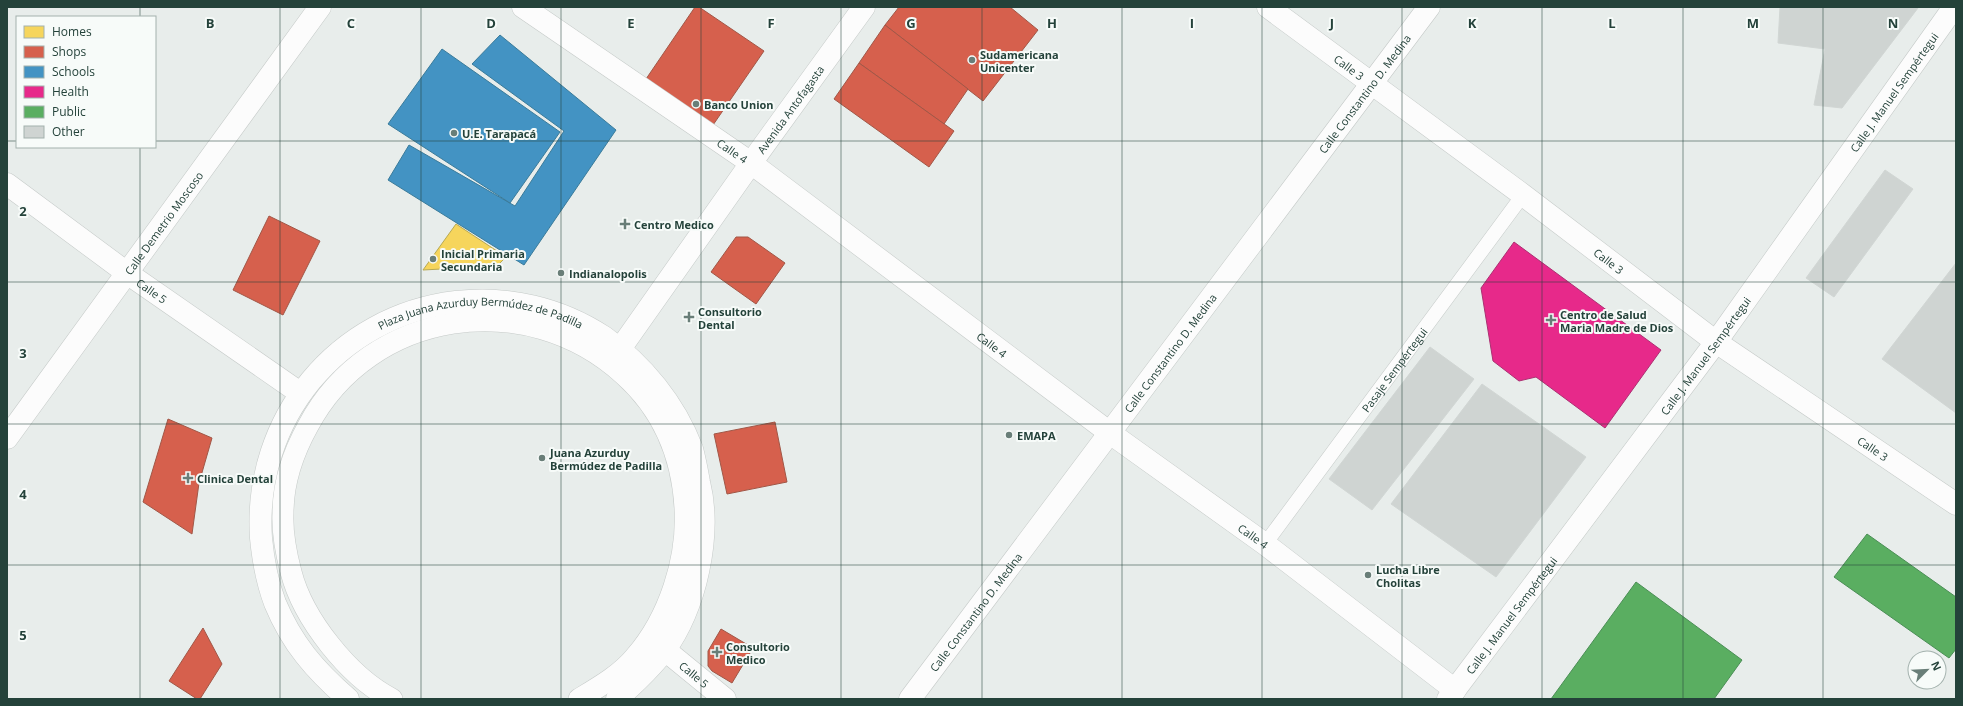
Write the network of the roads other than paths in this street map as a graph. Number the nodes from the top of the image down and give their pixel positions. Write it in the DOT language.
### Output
graph roads {
  1 [pos="320,7"];
  2 [pos="523,7"];
  3 [pos="864,7"];
  4 [pos="1268,7"];
  5 [pos="1429,7"];
  6 [pos="1954,7"];
  7 [pos="1373,84"];
  8 [pos="750,163"];
  9 [pos="7,184"];
  10 [pos="1523,195"];
  11 [pos="127,272"];
  12 [pos="1716,342"];
  13 [pos="620,349"];
  14 [pos="300,393"];
  15 [pos="1110,433"];
  16 [pos="7,438"];
  17 [pos="1956,504"];
  18 [pos="1265,544"];
  19 [pos="665,650"];
  20 [pos="1452,695"];
  21 [pos="348,699"];
  22 [pos="392,699"];
  23 [pos="579,699"];
  24 [pos="617,699"];
  25 [pos="725,699"];
  26 [pos="910,699"];
  1 -- 11 [label="street, Calle Demetrio Moscoso"];
  2 -- 8 [label="street, Calle 4"];
  3 -- 8 [label="street, Avenida Antofagasta"];
  4 -- 7 [label="street, Calle 3"];
  5 -- 7 [label="street, Calle Constantino D. Medina"];
  6 -- 12 [label="street, Calle J. Manuel Sempértegui"];
  7 -- 10 [label="street, Calle 3"];
  7 -- 15 [label="street, Calle Constantino D. Medina"];
  8 -- 13 [label="street, Avenida Antofagasta"];
  8 -- 15 [label="street, Calle 4"];
  9 -- 11 [label="street, Calle 5"];
  10 -- 12 [label="street, Calle 3"];
  10 -- 18 [label="lane, Pasaje Sempértegui"];
  11 -- 14 [label="street, Calle 5"];
  11 -- 16 [label="street, Calle Demetrio Moscoso"];
  12 -- 17 [label="street, Calle 3"];
  12 -- 20 [label="street, Calle J. Manuel Sempértegui"];
  13 -- 14 [label="street, Plaza Juana Azurduy Bermúdez de Padilla"];
  13 -- 19 [label="street, Plaza Juana Azurduy Bermúdez de Padilla"];
  14 -- 21 [label="street, Plaza Juana Azurduy Bermúdez de Padilla"];
  15 -- 18 [label="street, Calle 4"];
  15 -- 26 [label="street, Calle Constantino D. Medina"];
  18 -- 20 [label="street, Calle 4"];
  19 -- 24 [label="street, Plaza Juana Azurduy Bermúdez de Padilla"];
  19 -- 25 [label="street, Calle 5"];
  22 -- 23 [label="street, Plaza Juana Azurduy Bermúdez de Padilla"];
}
